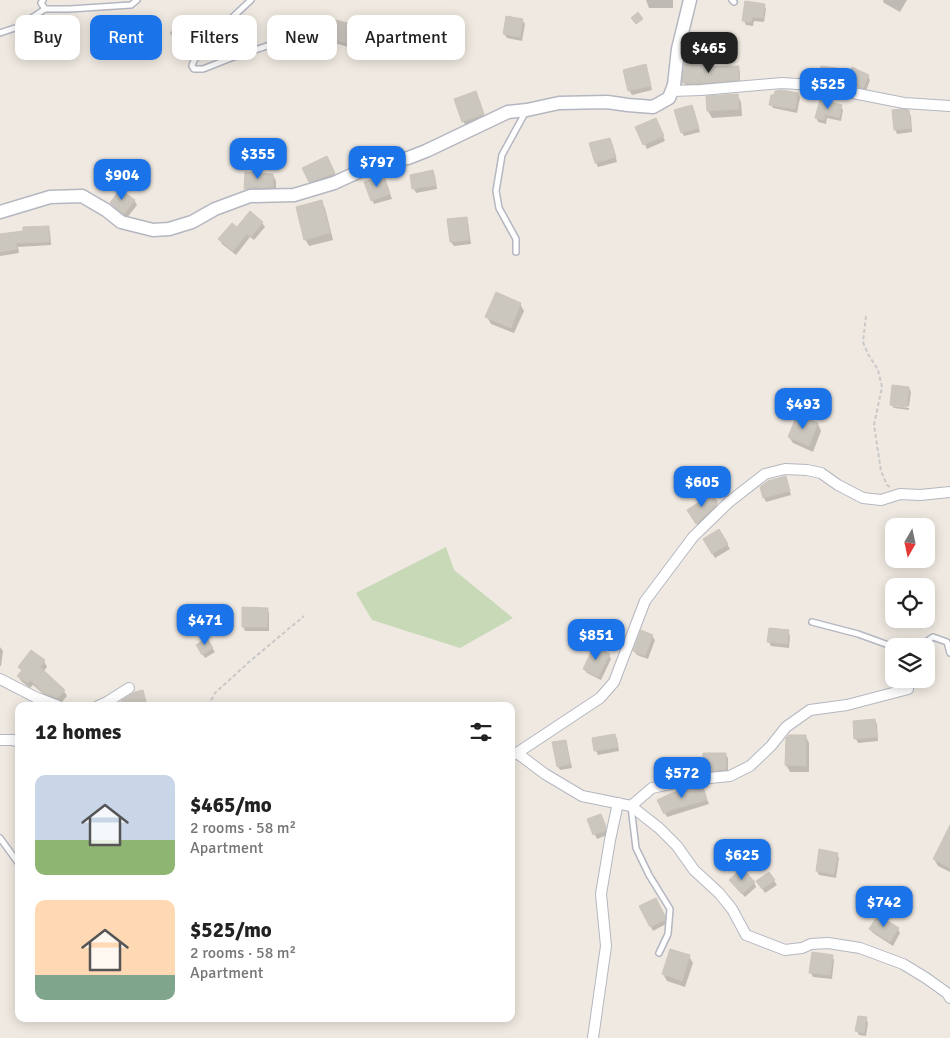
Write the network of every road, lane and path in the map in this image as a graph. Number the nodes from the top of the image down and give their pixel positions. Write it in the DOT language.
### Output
graph roads {
  1 [pos="43,0"];
  2 [pos="137,0"];
  3 [pos="251,0"];
  4 [pos="690,0"];
  5 [pos="45,9"];
  6 [pos="0,33"];
  7 [pos="267,46"];
  8 [pos="672,91"];
  9 [pos="950,106"];
  10 [pos="527,110"];
  11 [pos="0,212"];
  12 [pos="516,252"];
  13 [pos="866,316"];
  14 [pos="950,492"];
  15 [pos="900,494"];
  16 [pos="304,616"];
  17 [pos="812,622"];
  18 [pos="932,638"];
  19 [pos="885,644"];
  20 [pos="950,653"];
  21 [pos="0,679"];
  22 [pos="129,688"];
  23 [pos="908,689"];
  24 [pos="48,702"];
  25 [pos="106,702"];
  26 [pos="210,702"];
  27 [pos="0,740"];
  28 [pos="15,741"];
  29 [pos="515,754"];
  30 [pos="515,756"];
  31 [pos="618,803"];
  32 [pos="630,806"];
  33 [pos="0,838"];
  34 [pos="15,859"];
  35 [pos="659,953"];
  36 [pos="950,998"];
  37 [pos="593,1038"];
  1 -- 5 [label="lane"];
  2 -- 5 [label="lane"];
  3 -- 7 [label="lane"];
  4 -- 8 [label="street"];
  5 -- 6 [label="lane"];
  8 -- 9 [label="street"];
  8 -- 10 [label="street"];
  10 -- 11 [label="street"];
  10 -- 12 [label="lane"];
  13 -- 15 [label="path"];
  14 -- 15 [label="street"];
  15 -- 29 [label="street"];
  16 -- 26 [label="path"];
  17 -- 19 [label="lane"];
  18 -- 20 [label="lane"];
  21 -- 24 [label="street"];
  22 -- 25 [label="street"];
  23 -- 32 [label="street"];
  27 -- 28 [label="street"];
  30 -- 31 [label="street"];
  31 -- 32 [label="street"];
  31 -- 37 [label="street"];
  32 -- 35 [label="lane"];
  32 -- 36 [label="street"];
  33 -- 34 [label="lane"];
}
